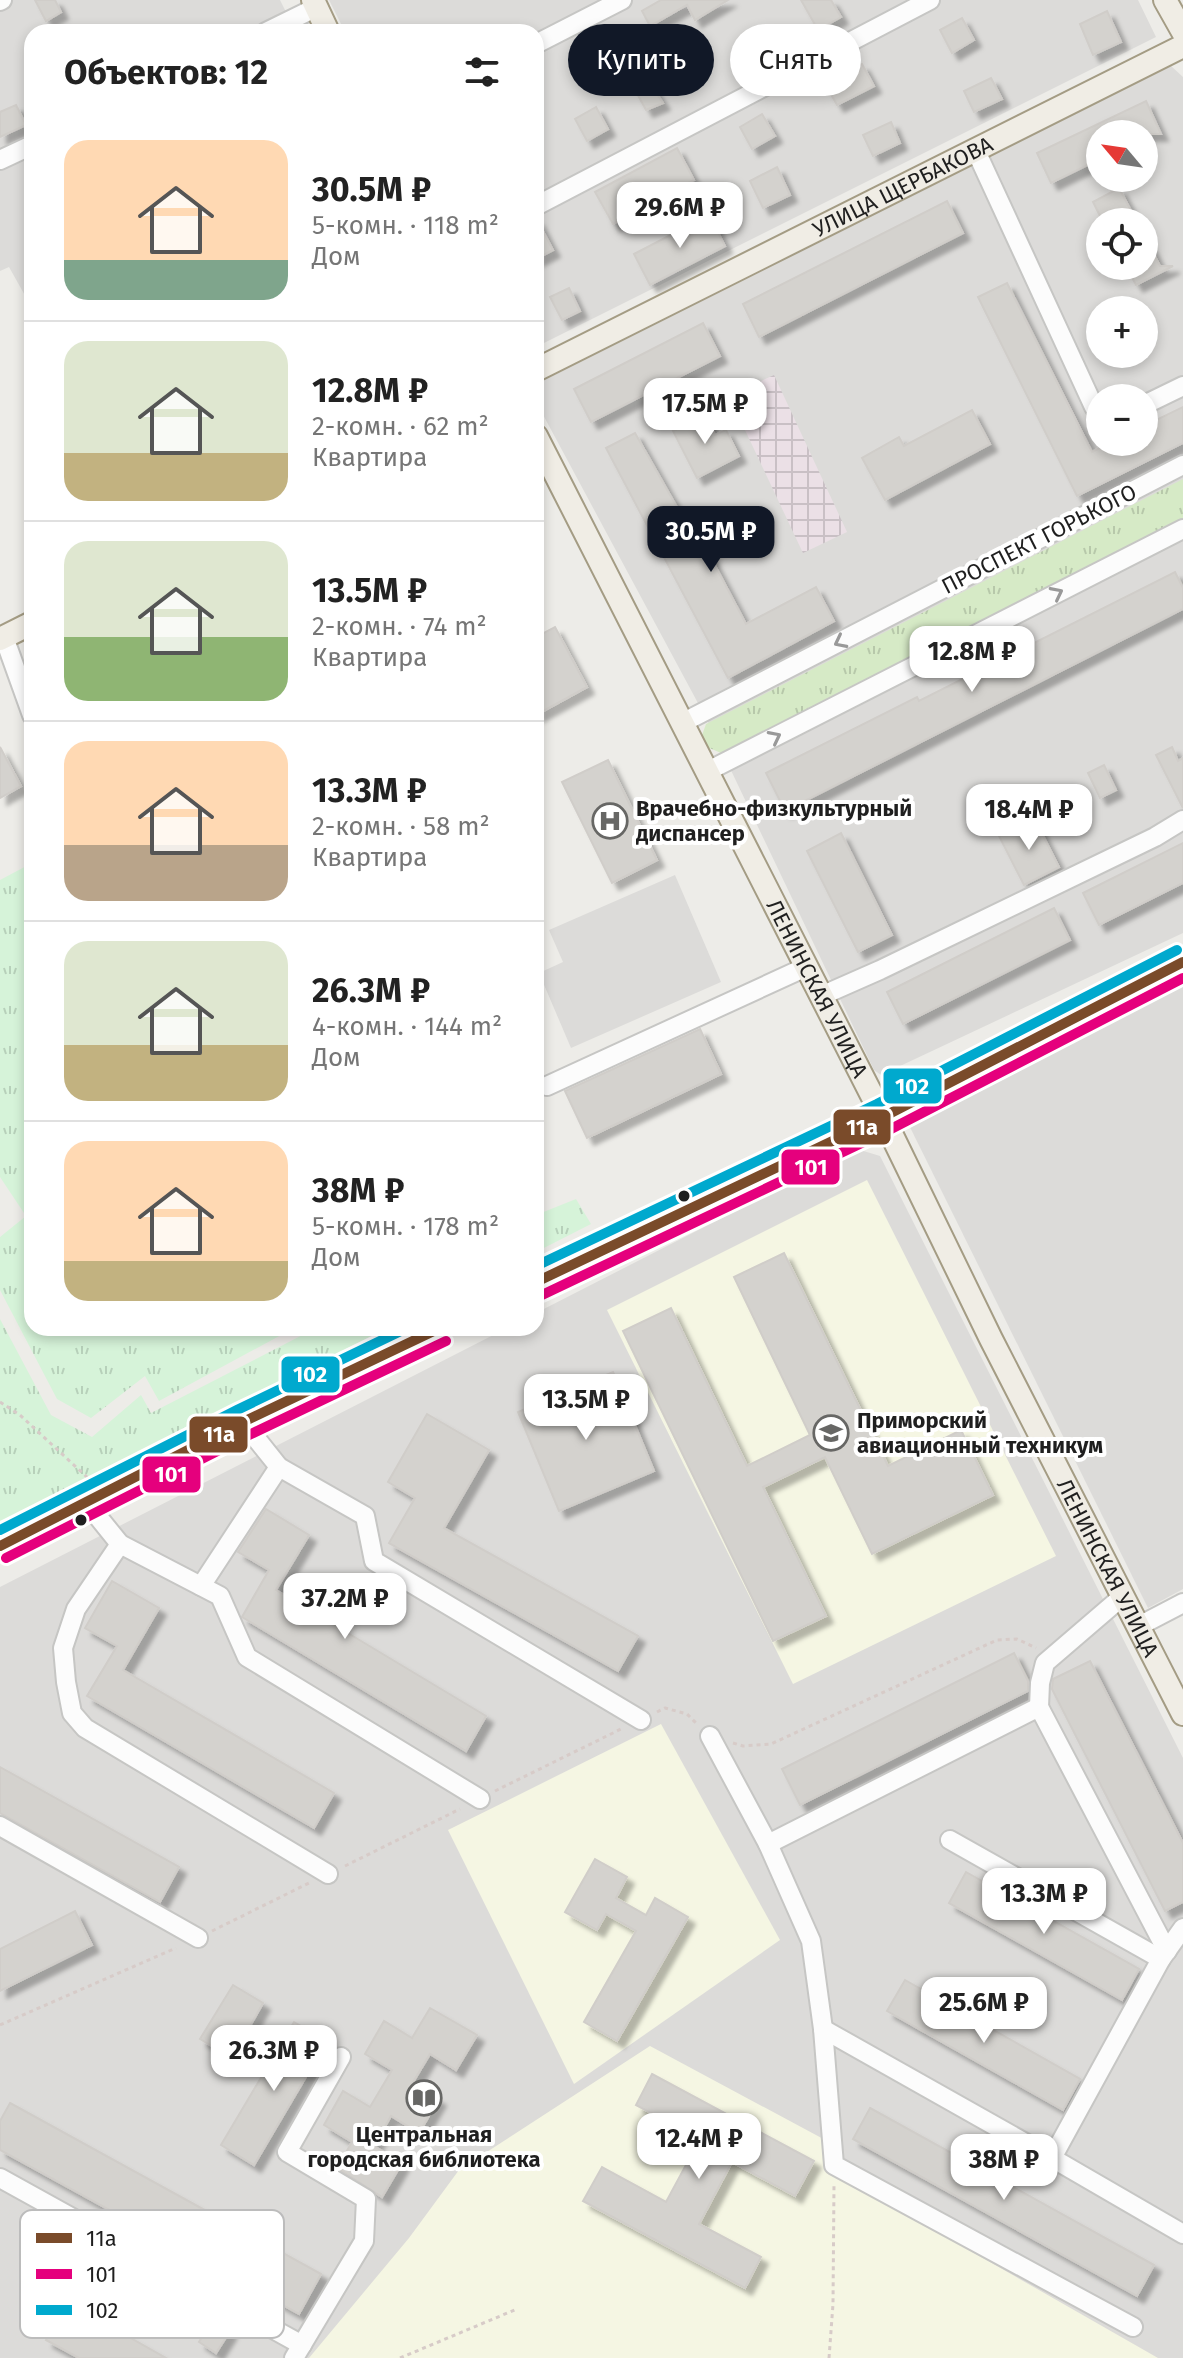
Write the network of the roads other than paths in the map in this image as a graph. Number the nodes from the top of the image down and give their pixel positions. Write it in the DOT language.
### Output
graph roads {
  1 [pos="622,0"];
  2 [pos="930,0"];
  3 [pos="1165,0"];
  4 [pos="315,4"];
  5 [pos="280,24"];
  6 [pos="324,24"];
  7 [pos="1183,32"];
  8 [pos="544,40"];
  9 [pos="1183,46"];
  10 [pos="24,149"];
  11 [pos="976,151"];
  12 [pos="0,160"];
  13 [pos="544,202"];
  14 [pos="544,366"];
  15 [pos="1183,386"];
  16 [pos="1086,390"];
  17 [pos="1158,398"];
  18 [pos="544,452"];
  19 [pos="1183,465"];
  20 [pos="1183,529"];
  21 [pos="24,627"];
  22 [pos="2,638"];
  23 [pos="24,686"];
  24 [pos="682,723"];
  25 [pos="706,772"];
  26 [pos="1183,820"];
  27 [pos="1183,962"];
  28 [pos="806,967"];
  29 [pos="821,996"];
  30 [pos="547,1086"];
  31 [pos="883,1117"];
  32 [pos="544,1278"];
  33 [pos="423,1336"];
  34 [pos="243,1422"];
  35 [pos="279,1467"];
  36 [pos="94,1497"];
  37 [pos="120,1544"];
  38 [pos="0,1546"];
  39 [pos="201,1586"];
  40 [pos="1123,1596"];
  41 [pos="1183,1603"];
  42 [pos="1139,1626"];
  43 [pos="1039,1707"];
  44 [pos="1183,1714"];
  45 [pos="641,1720"];
  46 [pos="710,1736"];
  47 [pos="480,1799"];
  48 [pos="0,1826"];
  49 [pos="950,1840"];
  50 [pos="768,1844"];
  51 [pos="328,1874"];
  52 [pos="198,1938"];
  53 [pos="1175,1942"];
  54 [pos="823,2029"];
  55 [pos="341,2057"];
  56 [pos="1052,2158"];
  57 [pos="0,2178"];
  58 [pos="55,2210"];
  59 [pos="1183,2234"];
  60 [pos="1133,2327"];
  61 [pos="274,2338"];
  62 [pos="298,2352"];
  1 -- 8 [label="street"];
  2 -- 13 [label="street"];
  3 -- 7 [label="main road"];
  4 -- 5 [label="street"];
  4 -- 6 [label="main road"];
  9 -- 11 [label="main road, УЛИЦА ЩЕРБАКОВА"];
  10 -- 12 [label="street"];
  11 -- 14 [label="main road, УЛИЦА ЩЕРБАКОВА"];
  11 -- 16 [label="street"];
  15 -- 17 [label="street"];
  18 -- 24 [label="main road, ЛЕНИНСКАЯ УЛИЦА"];
  19 -- 24 [label="street, ПРОСПЕКТ ГОРЬКОГО, one-way"];
  25 -- 20 [label="street, one-way"];
  21 -- 22 [label="main road"];
  22 -- 23 [label="street"];
  24 -- 25 [label="main road, ЛЕНИНСКАЯ УЛИЦА"];
  25 -- 28 [label="main road, ЛЕНИНСКАЯ УЛИЦА"];
  26 -- 29 [label="street"];
  27 -- 31 [label="main road"];
  28 -- 29 [label="main road, ЛЕНИНСКАЯ УЛИЦА"];
  28 -- 30 [label="street"];
  29 -- 31 [label="main road, ЛЕНИНСКАЯ УЛИЦА"];
  31 -- 32 [label="main road"];
  31 -- 40 [label="main road, ЛЕНИНСКАЯ УЛИЦА"];
  33 -- 34 [label="main road"];
  34 -- 35 [label="street"];
  34 -- 36 [label="main road"];
  35 -- 39 [label="street"];
  35 -- 45 [label="street"];
  36 -- 37 [label="street"];
  36 -- 38 [label="main road"];
  37 -- 39 [label="street"];
  37 -- 51 [label="street"];
  39 -- 47 [label="street"];
  40 -- 42 [label="main road, ЛЕНИНСКАЯ УЛИЦА"];
  40 -- 43 [label="street"];
  41 -- 42 [label="street"];
  42 -- 44 [label="main road, ЛЕНИНСКАЯ УЛИЦА"];
  43 -- 50 [label="street"];
  43 -- 53 [label="street"];
  46 -- 50 [label="street"];
  48 -- 52 [label="street"];
  49 -- 53 [label="street"];
  50 -- 54 [label="street"];
  53 -- 56 [label="street"];
  54 -- 56 [label="street"];
  54 -- 60 [label="street"];
  55 -- 62 [label="street"];
  56 -- 59 [label="street"];
  57 -- 58 [label="street"];
  61 -- 62 [label="street"];
}
